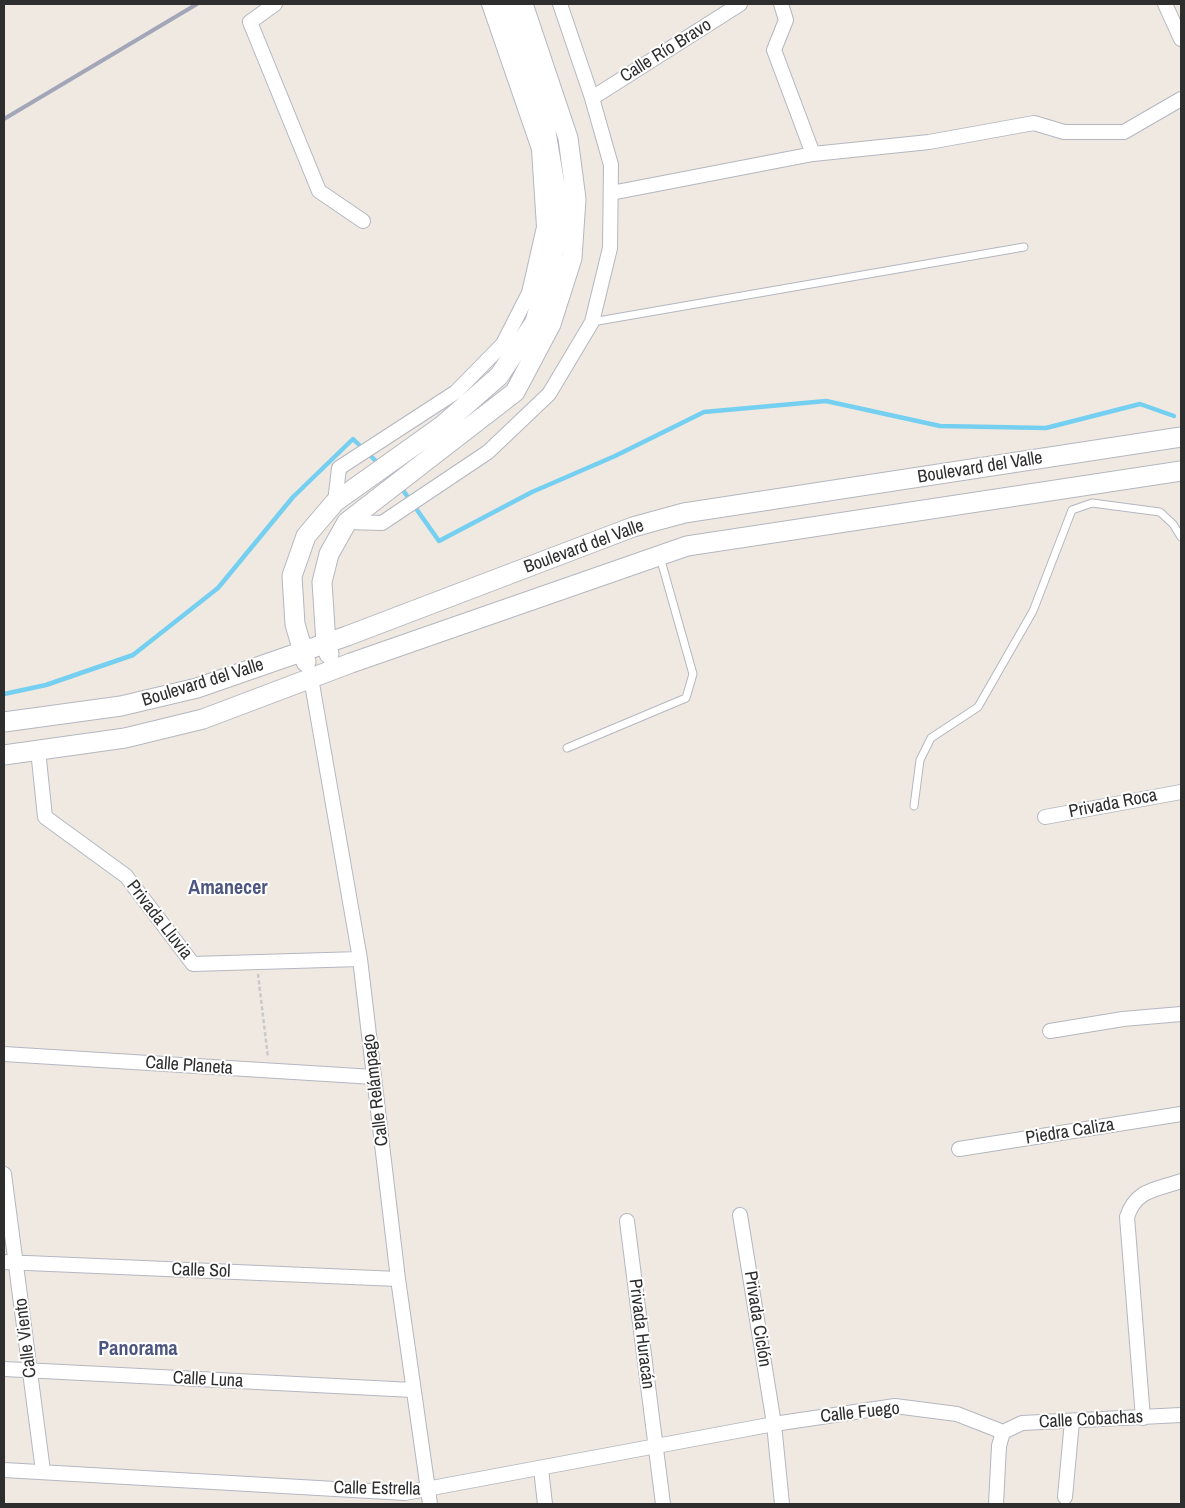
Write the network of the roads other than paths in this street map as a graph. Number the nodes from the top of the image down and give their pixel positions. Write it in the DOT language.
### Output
graph roads {
  1 [pos="275,4"];
  2 [pos="489,4"];
  3 [pos="503,4"];
  4 [pos="523,4"];
  5 [pos="560,4"];
  6 [pos="740,4"];
  7 [pos="781,4"];
  8 [pos="1165,4"];
  9 [pos="1181,39"];
  10 [pos="592,98"];
  11 [pos="1181,99"];
  12 [pos="813,154"];
  13 [pos="610,193"];
  14 [pos="363,221"];
  15 [pos="1024,247"];
  16 [pos="592,322"];
  17 [pos="1181,437"];
  18 [pos="1181,471"];
  19 [pos="335,502"];
  20 [pos="347,522"];
  21 [pos="1181,537"];
  22 [pos="660,555"];
  23 [pos="326,643"];
  24 [pos="303,651"];
  25 [pos="333,670"];
  26 [pos="311,678"];
  27 [pos="4,722"];
  28 [pos="568,748"];
  29 [pos="38,750"];
  30 [pos="4,755"];
  31 [pos="1181,792"];
  32 [pos="914,806"];
  33 [pos="1045,817"];
  34 [pos="360,958"];
  35 [pos="1181,1014"];
  36 [pos="1050,1031"];
  37 [pos="4,1054"];
  38 [pos="374,1077"];
  39 [pos="1181,1114"];
  40 [pos="959,1148"];
  41 [pos="4,1174"];
  42 [pos="1181,1181"];
  43 [pos="740,1215"];
  44 [pos="626,1221"];
  45 [pos="10,1263"];
  46 [pos="398,1279"];
  47 [pos="4,1369"];
  48 [pos="29,1371"];
  49 [pos="413,1390"];
  50 [pos="1181,1415"];
  51 [pos="1143,1418"];
  52 [pos="1072,1421"];
  53 [pos="774,1424"];
  54 [pos="1003,1432"];
  55 [pos="655,1447"];
  56 [pos="540,1469"];
  57 [pos="4,1470"];
  58 [pos="43,1471"];
  59 [pos="428,1489"];
  60 [pos="1065,1497"];
  61 [pos="430,1504"];
  62 [pos="545,1504"];
  63 [pos="663,1504"];
  64 [pos="782,1504"];
  65 [pos="996,1504"];
  1 -- 14 [label="street"];
  2 -- 19 [label="street"];
  3 -- 19 [label="street"];
  4 -- 20 [label="street"];
  5 -- 10 [label="street"];
  6 -- 10 [label="street, Calle Río Bravo"];
  7 -- 12 [label="street"];
  8 -- 9 [label="street"];
  10 -- 13 [label="street"];
  11 -- 12 [label="street"];
  12 -- 13 [label="street"];
  13 -- 16 [label="street"];
  15 -- 16 [label="lane"];
  16 -- 20 [label="street"];
  17 -- 23 [label="street, Boulevard del Valle"];
  18 -- 22 [label="street, Boulevard del Valle"];
  19 -- 24 [label="street"];
  20 -- 23 [label="street"];
  21 -- 32 [label="lane"];
  22 -- 25 [label="street, Boulevard del Valle"];
  22 -- 28 [label="lane"];
  23 -- 24 [label="street, Boulevard del Valle"];
  23 -- 25 [label="street"];
  24 -- 26 [label="street"];
  24 -- 27 [label="street, Boulevard del Valle"];
  25 -- 26 [label="street, Boulevard del Valle"];
  26 -- 29 [label="street, Boulevard del Valle"];
  26 -- 34 [label="street, Calle Relámpago"];
  29 -- 30 [label="street, Boulevard del Valle"];
  29 -- 34 [label="street, Privada Lluvia"];
  31 -- 33 [label="street, Privada Roca"];
  34 -- 38 [label="street, Calle Relámpago"];
  35 -- 36 [label="street"];
  37 -- 38 [label="street, Calle Planeta"];
  38 -- 46 [label="street, Calle Relámpago"];
  39 -- 40 [label="street, Piedra Caliza"];
  41 -- 45 [label="street, Calle Viento"];
  42 -- 51 [label="street"];
  43 -- 53 [label="street, Privada Ciclón"];
  44 -- 55 [label="street, Privada Huracán"];
  45 -- 46 [label="street, Calle Sol"];
  45 -- 48 [label="street, Calle Viento"];
  46 -- 49 [label="street, Calle Relámpago"];
  47 -- 48 [label="street, Calle Luna"];
  48 -- 49 [label="street, Calle Luna"];
  48 -- 58 [label="street, Calle Viento"];
  49 -- 59 [label="street, Calle Relámpago"];
  50 -- 51 [label="street, Calle Cobachas"];
  51 -- 52 [label="street, Calle Cobachas"];
  52 -- 54 [label="street, Calle Cobachas"];
  52 -- 60 [label="street"];
  53 -- 54 [label="street, Calle Fuego"];
  53 -- 55 [label="street, Calle Estrella"];
  53 -- 64 [label="street, Privada Ciclón"];
  54 -- 65 [label="street"];
  55 -- 56 [label="street, Calle Estrella"];
  55 -- 63 [label="street, Privada Huracán"];
  56 -- 59 [label="street, Calle Estrella"];
  56 -- 62 [label="street"];
  57 -- 58 [label="street, Calle Estrella"];
  58 -- 59 [label="street, Calle Estrella"];
  59 -- 61 [label="street, Calle Relámpago"];
}
